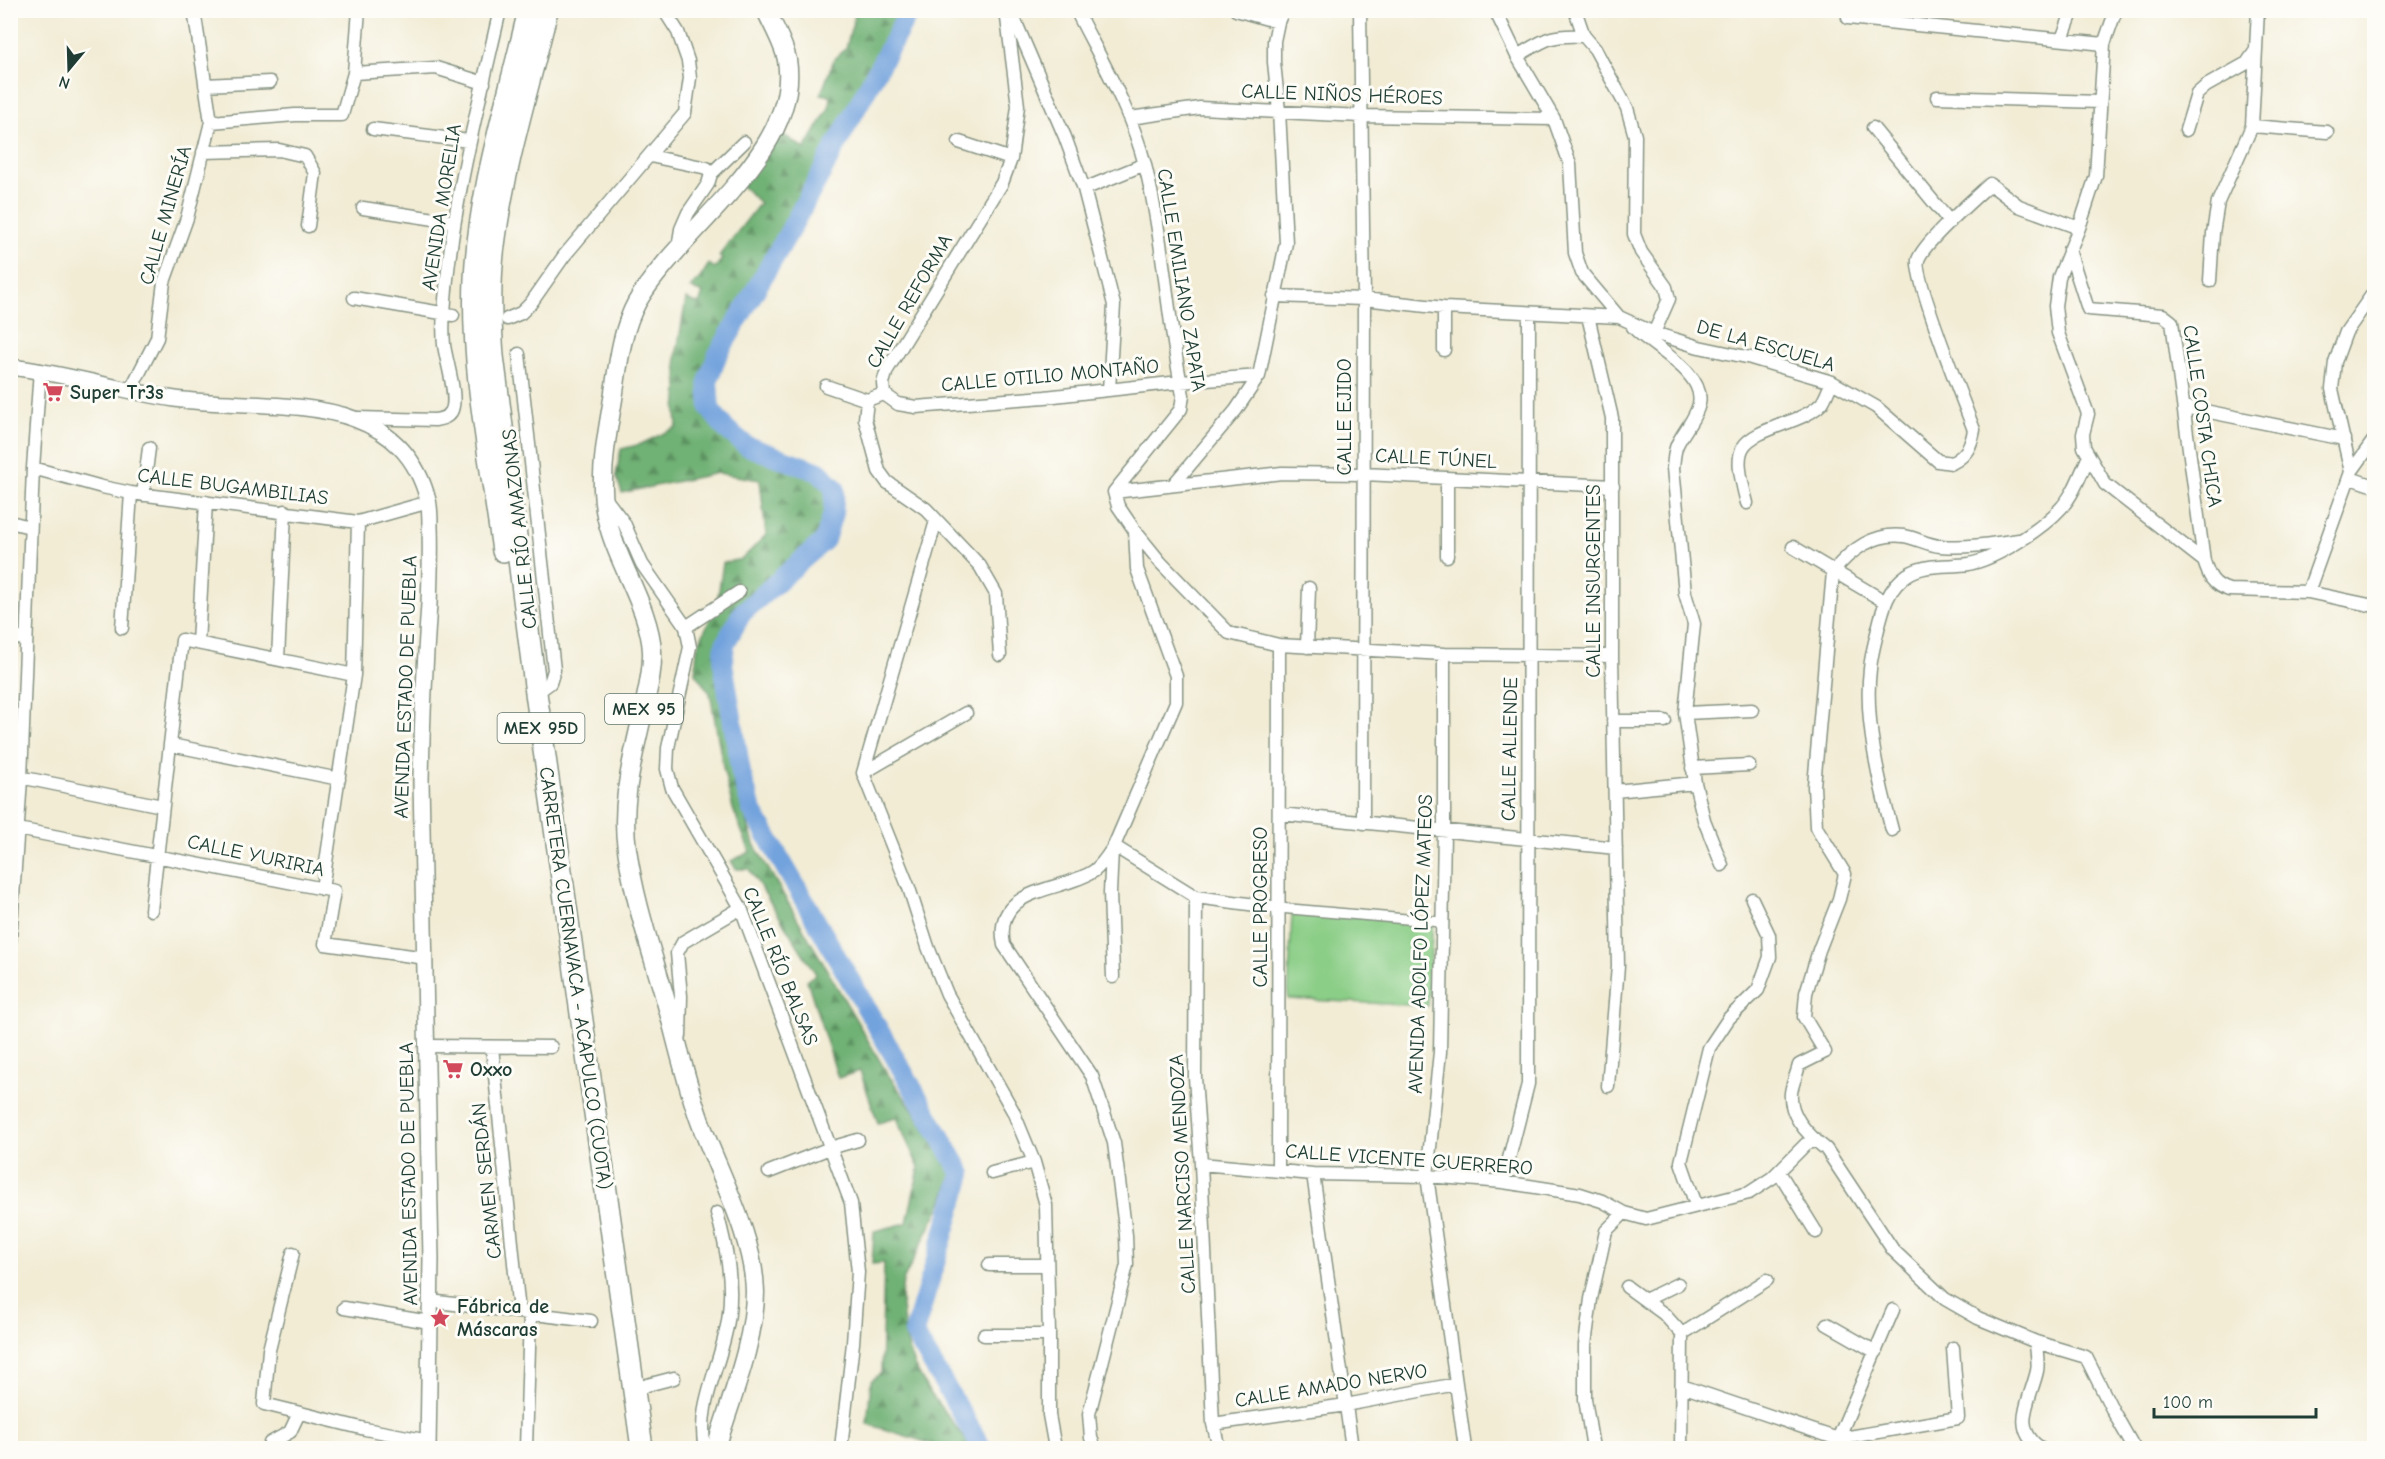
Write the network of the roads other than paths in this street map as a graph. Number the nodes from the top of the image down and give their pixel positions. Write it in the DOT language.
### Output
graph roads {
  1 [pos="194,10"];
  2 [pos="358,10"];
  3 [pos="500,10"];
  4 [pos="529,10"];
  5 [pos="547,10"];
  6 [pos="664,10"];
  7 [pos="766,10"];
  8 [pos="1076,10"];
  9 [pos="1236,10"];
  10 [pos="1360,10"];
  11 [pos="1495,10"];
  12 [pos="1575,10"];
  13 [pos="2073,10"];
  14 [pos="2116,10"];
  15 [pos="2258,10"];
  16 [pos="1007,12"];
  17 [pos="1280,16"];
  18 [pos="1848,18"];
  19 [pos="1584,36"];
  20 [pos="2062,39"];
  21 [pos="2104,44"];
  22 [pos="2257,49"];
  23 [pos="1517,56"];
  24 [pos="354,73"];
  25 [pos="270,82"];
  26 [pos="484,83"];
  27 [pos="205,85"];
  28 [pos="1937,97"];
  29 [pos="2100,102"];
  30 [pos="1279,111"];
  31 [pos="1361,116"];
  32 [pos="1130,118"];
  33 [pos="1554,119"];
  34 [pos="211,122"];
  35 [pos="2252,126"];
  36 [pos="1873,128"];
  37 [pos="373,129"];
  38 [pos="2186,130"];
  39 [pos="2327,132"];
  40 [pos="469,141"];
  41 [pos="744,142"];
  42 [pos="959,142"];
  43 [pos="203,152"];
  44 [pos="650,156"];
  45 [pos="1011,159"];
  46 [pos="1145,164"];
  47 [pos="711,174"];
  48 [pos="1084,189"];
  49 [pos="363,208"];
  50 [pos="454,222"];
  51 [pos="1950,222"];
  52 [pos="308,226"];
  53 [pos="2079,228"];
  54 [pos="678,249"];
  55 [pos="2069,250"];
  56 [pos="2210,281"];
  57 [pos="2374,292"];
  58 [pos="1274,296"];
  59 [pos="354,298"];
  60 [pos="1364,299"];
  61 [pos="1444,308"];
  62 [pos="448,314"];
  63 [pos="1529,314"];
  64 [pos="1588,316"];
  65 [pos="507,319"];
  66 [pos="1625,321"];
  67 [pos="1654,333"];
  68 [pos="1443,350"];
  69 [pos="519,354"];
  70 [pos="10,367"];
  71 [pos="40,370"];
  72 [pos="1259,376"];
  73 [pos="1180,382"];
  74 [pos="1832,382"];
  75 [pos="826,386"];
  76 [pos="131,389"];
  77 [pos="1109,390"];
  78 [pos="884,394"];
  79 [pos="867,400"];
  80 [pos="2185,407"];
  81 [pos="358,418"];
  82 [pos="2344,439"];
  83 [pos="2374,440"];
  84 [pos="148,448"];
  85 [pos="2089,456"];
  86 [pos="33,468"];
  87 [pos="1364,474"];
  88 [pos="2350,475"];
  89 [pos="1447,477"];
  90 [pos="1530,482"];
  91 [pos="1173,485"];
  92 [pos="1612,486"];
  93 [pos="2374,486"];
  94 [pos="1114,492"];
  95 [pos="137,494"];
  96 [pos="603,495"];
  97 [pos="206,502"];
  98 [pos="429,502"];
  99 [pos="1747,503"];
  100 [pos="285,511"];
  101 [pos="936,521"];
  102 [pos="10,522"];
  103 [pos="358,522"];
  104 [pos="30,527"];
  105 [pos="1135,531"];
  106 [pos="2019,540"];
  107 [pos="1793,547"];
  108 [pos="1447,556"];
  109 [pos="2204,561"];
  110 [pos="1833,572"];
  111 [pos="1309,588"];
  112 [pos="739,592"];
  113 [pos="2308,592"];
  114 [pos="1884,601"];
  115 [pos="2374,606"];
  116 [pos="686,627"];
  117 [pos="122,628"];
  118 [pos="10,636"];
  119 [pos="26,640"];
  120 [pos="198,643"];
  121 [pos="1279,645"];
  122 [pos="1307,647"];
  123 [pos="1364,649"];
  124 [pos="1444,654"];
  125 [pos="1000,655"];
  126 [pos="1530,656"];
  127 [pos="1612,656"];
  128 [pos="278,659"];
  129 [pos="354,675"];
  130 [pos="536,693"];
  131 [pos="1752,710"];
  132 [pos="966,713"];
  133 [pos="1685,713"];
  134 [pos="1613,721"];
  135 [pos="1665,721"];
  136 [pos="171,745"];
  137 [pos="1749,765"];
  138 [pos="1692,768"];
  139 [pos="863,773"];
  140 [pos="16,777"];
  141 [pos="339,779"];
  142 [pos="1695,783"];
  143 [pos="1615,791"];
  144 [pos="162,806"];
  145 [pos="1280,814"];
  146 [pos="1364,823"];
  147 [pos="18,829"];
  148 [pos="1892,830"];
  149 [pos="1444,832"];
  150 [pos="1527,838"];
  151 [pos="1113,847"];
  152 [pos="1617,848"];
  153 [pos="156,855"];
  154 [pos="1722,865"];
  155 [pos="322,889"];
  156 [pos="1196,897"];
  157 [pos="1752,898"];
  158 [pos="741,908"];
  159 [pos="1279,908"];
  160 [pos="151,910"];
  161 [pos="1441,922"];
  162 [pos="10,940"];
  163 [pos="426,958"];
  164 [pos="1113,977"];
  165 [pos="427,1046"];
  166 [pos="492,1047"];
  167 [pos="551,1047"];
  168 [pos="680,1049"];
  169 [pos="1608,1086"];
  170 [pos="858,1140"];
  171 [pos="1814,1141"];
  172 [pos="830,1148"];
  173 [pos="1034,1161"];
  174 [pos="1201,1164"];
  175 [pos="1278,1169"];
  176 [pos="769,1172"];
  177 [pos="1779,1172"];
  178 [pos="992,1173"];
  179 [pos="1313,1174"];
  180 [pos="1427,1176"];
  181 [pos="1503,1182"];
  182 [pos="1696,1205"];
  183 [pos="717,1213"];
  184 [pos="1624,1213"];
  185 [pos="1816,1232"];
  186 [pos="293,1253"];
  187 [pos="989,1265"];
  188 [pos="1047,1265"];
  189 [pos="1767,1280"];
  190 [pos="1678,1284"];
  191 [pos="1626,1287"];
  192 [pos="1645,1300"];
  193 [pos="430,1301"];
  194 [pos="344,1308"];
  195 [pos="1893,1310"];
  196 [pos="524,1313"];
  197 [pos="430,1322"];
  198 [pos="591,1322"];
  199 [pos="1827,1324"];
  200 [pos="1682,1334"];
  201 [pos="984,1335"];
  202 [pos="1050,1335"];
  203 [pos="2036,1342"];
  204 [pos="1953,1348"];
  205 [pos="1876,1352"];
  206 [pos="674,1378"];
  207 [pos="1456,1384"];
  208 [pos="1682,1386"];
  209 [pos="634,1392"];
  210 [pos="1346,1405"];
  211 [pos="299,1413"];
  212 [pos="1213,1424"];
  213 [pos="270,1443"];
  214 [pos="1839,1444"];
  215 [pos="429,1445"];
  216 [pos="526,1449"];
  217 [pos="628,1449"];
  218 [pos="642,1449"];
  219 [pos="705,1449"];
  220 [pos="716,1449"];
  221 [pos="841,1449"];
  222 [pos="1055,1449"];
  223 [pos="1095,1449"];
  224 [pos="1219,1449"];
  225 [pos="1352,1449"];
  226 [pos="1465,1449"];
  227 [pos="1593,1449"];
  228 [pos="1681,1449"];
  229 [pos="2040,1449"];
  230 [pos="2134,1449"];
  1 -- 27 [label="street, CALLE MINERÍA"];
  2 -- 24 [label="street"];
  3 -- 26 [label="street, AVENIDA MORELIA"];
  4 -- 217 [label="highway, CARRETERA CUERNAVACA - ACAPULCO (CUOTA) / MEX 95D"];
  5 -- 130 [label="highway, CARRETERA CUERNAVACA - ACAPULCO (CUOTA) / MEX 95D"];
  6 -- 44 [label="street"];
  7 -- 54 [label="main road, MEX 95"];
  8 -- 32 [label="street, CALLE EMILIANO ZAPATA"];
  9 -- 17 [label="street"];
  10 -- 31 [label="street, CALLE EJIDO"];
  11 -- 23 [label="street"];
  12 -- 19 [label="street"];
  13 -- 20 [label="street"];
  14 -- 21 [label="street"];
  15 -- 22 [label="street"];
  16 -- 45 [label="street, CALLE REFORMA"];
  16 -- 48 [label="street"];
  17 -- 30 [label="street"];
  18 -- 20 [label="street"];
  19 -- 23 [label="street"];
  19 -- 67 [label="street"];
  20 -- 21 [label="street"];
  21 -- 29 [label="street"];
  22 -- 35 [label="street"];
  22 -- 38 [label="street"];
  23 -- 33 [label="street"];
  24 -- 26 [label="street"];
  24 -- 34 [label="street"];
  25 -- 27 [label="street"];
  26 -- 40 [label="street, AVENIDA MORELIA"];
  27 -- 34 [label="street, CALLE MINERÍA"];
  28 -- 29 [label="street"];
  29 -- 53 [label="street"];
  30 -- 31 [label="street, CALLE NIÑOS HÉROES"];
  30 -- 32 [label="street, CALLE NIÑOS HÉROES"];
  30 -- 58 [label="street"];
  31 -- 33 [label="street, CALLE NIÑOS HÉROES"];
  31 -- 60 [label="street, CALLE EJIDO"];
  32 -- 46 [label="street, CALLE EMILIANO ZAPATA"];
  33 -- 66 [label="street"];
  34 -- 43 [label="street, CALLE MINERÍA"];
  35 -- 39 [label="street"];
  35 -- 56 [label="street"];
  36 -- 51 [label="street"];
  37 -- 40 [label="street"];
  40 -- 50 [label="street, AVENIDA MORELIA"];
  41 -- 47 [label="street"];
  42 -- 45 [label="street"];
  43 -- 52 [label="street"];
  43 -- 76 [label="street, CALLE MINERÍA"];
  44 -- 47 [label="street"];
  44 -- 65 [label="street"];
  45 -- 78 [label="street, CALLE REFORMA"];
  46 -- 48 [label="street"];
  46 -- 73 [label="street, CALLE EMILIANO ZAPATA"];
  47 -- 54 [label="street"];
  48 -- 77 [label="street"];
  49 -- 50 [label="street"];
  50 -- 62 [label="street, AVENIDA MORELIA"];
  51 -- 53 [label="street"];
  51 -- 74 [label="street, DE LA ESCUELA"];
  53 -- 55 [label="street"];
  54 -- 96 [label="main road, MEX 95"];
  55 -- 80 [label="street, CALLE COSTA CHICA"];
  55 -- 85 [label="street"];
  57 -- 82 [label="street"];
  58 -- 60 [label="street"];
  58 -- 72 [label="street"];
  59 -- 62 [label="street"];
  60 -- 61 [label="street"];
  60 -- 87 [label="street, CALLE EJIDO"];
  61 -- 63 [label="street"];
  61 -- 68 [label="street"];
  62 -- 81 [label="street, AVENIDA MORELIA"];
  63 -- 64 [label="street"];
  63 -- 90 [label="street, CALLE ALLENDE"];
  64 -- 66 [label="street"];
  64 -- 92 [label="street, CALLE INSURGENTES"];
  66 -- 67 [label="street, DE LA ESCUELA"];
  66 -- 133 [label="street"];
  67 -- 74 [label="street, DE LA ESCUELA"];
  69 -- 130 [label="street, CALLE RÍO AMAZONAS"];
  70 -- 71 [label="street, AVENIDA ESTADO DE PUEBLA"];
  71 -- 76 [label="street, AVENIDA ESTADO DE PUEBLA"];
  71 -- 86 [label="street"];
  72 -- 73 [label="street, CALLE OTILIO MONTAÑO"];
  72 -- 91 [label="street"];
  73 -- 77 [label="street, CALLE OTILIO MONTAÑO"];
  73 -- 94 [label="street, CALLE EMILIANO ZAPATA"];
  74 -- 99 [label="street"];
  75 -- 79 [label="street"];
  76 -- 81 [label="street, AVENIDA ESTADO DE PUEBLA"];
  77 -- 78 [label="street, CALLE OTILIO MONTAÑO"];
  78 -- 79 [label="street, CALLE REFORMA"];
  79 -- 101 [label="street"];
  80 -- 82 [label="street"];
  80 -- 109 [label="street, CALLE COSTA CHICA"];
  81 -- 98 [label="street, AVENIDA ESTADO DE PUEBLA"];
  82 -- 88 [label="street"];
  83 -- 88 [label="street"];
  84 -- 95 [label="street"];
  85 -- 106 [label="street"];
  85 -- 109 [label="street"];
  86 -- 95 [label="street, CALLE BUGAMBILIAS"];
  86 -- 104 [label="street"];
  87 -- 89 [label="street, CALLE TÚNEL"];
  87 -- 91 [label="street, CALLE TÚNEL"];
  87 -- 123 [label="street, CALLE EJIDO"];
  88 -- 93 [label="street"];
  88 -- 113 [label="street"];
  89 -- 90 [label="street, CALLE TÚNEL"];
  89 -- 108 [label="street"];
  90 -- 92 [label="street, CALLE TÚNEL"];
  90 -- 126 [label="street, CALLE ALLENDE"];
  91 -- 94 [label="street, CALLE TÚNEL"];
  92 -- 127 [label="street, CALLE INSURGENTES"];
  94 -- 105 [label="street"];
  95 -- 97 [label="street, CALLE BUGAMBILIAS"];
  95 -- 117 [label="street"];
  96 -- 116 [label="street"];
  96 -- 168 [label="main road, MEX 95"];
  97 -- 100 [label="street, CALLE BUGAMBILIAS"];
  97 -- 120 [label="street"];
  98 -- 103 [label="street, CALLE BUGAMBILIAS"];
  98 -- 163 [label="street, AVENIDA ESTADO DE PUEBLA"];
  100 -- 103 [label="street, CALLE BUGAMBILIAS"];
  100 -- 128 [label="street"];
  101 -- 125 [label="street"];
  101 -- 139 [label="street"];
  102 -- 104 [label="street"];
  103 -- 129 [label="street"];
  104 -- 119 [label="street"];
  105 -- 121 [label="street"];
  105 -- 151 [label="street"];
  106 -- 110 [label="street"];
  106 -- 114 [label="street"];
  107 -- 110 [label="street"];
  109 -- 113 [label="street, CALLE COSTA CHICA"];
  110 -- 114 [label="street"];
  110 -- 171 [label="street"];
  111 -- 122 [label="street"];
  112 -- 116 [label="street"];
  113 -- 115 [label="street"];
  114 -- 148 [label="street"];
  116 -- 158 [label="street, CALLE RÍO BALSAS"];
  118 -- 119 [label="street"];
  119 -- 140 [label="street"];
  120 -- 128 [label="street"];
  120 -- 136 [label="street"];
  121 -- 122 [label="street"];
  121 -- 145 [label="street, CALLE PROGRESO"];
  122 -- 123 [label="street"];
  123 -- 124 [label="street"];
  123 -- 146 [label="street, CALLE EJIDO"];
  124 -- 126 [label="street"];
  124 -- 149 [label="street, AVENIDA ADOLFO LÓPEZ MATEOS"];
  126 -- 127 [label="street"];
  126 -- 150 [label="street, CALLE ALLENDE"];
  127 -- 134 [label="street, CALLE INSURGENTES"];
  128 -- 129 [label="street"];
  129 -- 141 [label="street"];
  130 -- 209 [label="highway, CARRETERA CUERNAVACA - ACAPULCO (CUOTA) / MEX 95D"];
  131 -- 133 [label="street"];
  132 -- 139 [label="street"];
  133 -- 138 [label="street"];
  134 -- 135 [label="street"];
  134 -- 143 [label="street, CALLE INSURGENTES"];
  136 -- 141 [label="street"];
  136 -- 144 [label="street"];
  137 -- 138 [label="street"];
  138 -- 142 [label="street"];
  139 -- 173 [label="street"];
  140 -- 144 [label="street"];
  140 -- 147 [label="street"];
  141 -- 155 [label="street"];
  142 -- 143 [label="street"];
  142 -- 154 [label="street"];
  143 -- 152 [label="street, CALLE INSURGENTES"];
  144 -- 153 [label="street"];
  145 -- 146 [label="street"];
  145 -- 159 [label="street, CALLE PROGRESO"];
  146 -- 149 [label="street"];
  147 -- 153 [label="street, CALLE YURIRIA"];
  147 -- 162 [label="street"];
  149 -- 150 [label="street"];
  149 -- 161 [label="street, AVENIDA ADOLFO LÓPEZ MATEOS"];
  150 -- 152 [label="street"];
  150 -- 181 [label="street, CALLE ALLENDE"];
  151 -- 156 [label="street"];
  151 -- 164 [label="street"];
  151 -- 223 [label="street"];
  152 -- 169 [label="street, CALLE INSURGENTES"];
  153 -- 155 [label="street, CALLE YURIRIA"];
  153 -- 160 [label="street"];
  155 -- 163 [label="street, CALLE YURIRIA"];
  156 -- 159 [label="street"];
  156 -- 174 [label="street, CALLE NARCISO MENDOZA"];
  157 -- 182 [label="street"];
  158 -- 168 [label="street"];
  158 -- 172 [label="street, CALLE RÍO BALSAS"];
  159 -- 161 [label="street"];
  159 -- 175 [label="street, CALLE PROGRESO"];
  161 -- 180 [label="street, AVENIDA ADOLFO LÓPEZ MATEOS"];
  163 -- 165 [label="street, AVENIDA ESTADO DE PUEBLA"];
  165 -- 166 [label="street"];
  165 -- 193 [label="street, AVENIDA ESTADO DE PUEBLA"];
  166 -- 167 [label="street"];
  166 -- 196 [label="street, CARMEN SERDÁN"];
  168 -- 220 [label="main road, MEX 95"];
  170 -- 172 [label="street"];
  171 -- 177 [label="street, CALLE VICENTE GUERRERO"];
  171 -- 203 [label="street"];
  172 -- 176 [label="street"];
  172 -- 221 [label="street, CALLE RÍO BALSAS"];
  173 -- 178 [label="street"];
  173 -- 188 [label="street"];
  174 -- 175 [label="street, CALLE VICENTE GUERRERO"];
  174 -- 212 [label="street, CALLE NARCISO MENDOZA"];
  175 -- 179 [label="street, CALLE VICENTE GUERRERO"];
  177 -- 182 [label="street, CALLE VICENTE GUERRERO"];
  177 -- 185 [label="street"];
  179 -- 180 [label="street, CALLE VICENTE GUERRERO"];
  179 -- 210 [label="street"];
  180 -- 181 [label="street, CALLE VICENTE GUERRERO"];
  180 -- 207 [label="street, AVENIDA ADOLFO LÓPEZ MATEOS"];
  181 -- 184 [label="street, CALLE VICENTE GUERRERO"];
  182 -- 184 [label="street, CALLE VICENTE GUERRERO"];
  183 -- 219 [label="street"];
  184 -- 227 [label="street"];
  186 -- 211 [label="street"];
  187 -- 188 [label="street"];
  188 -- 202 [label="street"];
  189 -- 200 [label="street"];
  190 -- 192 [label="street"];
  191 -- 192 [label="street"];
  192 -- 200 [label="street"];
  193 -- 196 [label="street"];
  193 -- 197 [label="street, AVENIDA ESTADO DE PUEBLA"];
  194 -- 197 [label="street"];
  195 -- 205 [label="street"];
  196 -- 198 [label="street"];
  196 -- 216 [label="street, CARMEN SERDÁN"];
  197 -- 215 [label="street, AVENIDA ESTADO DE PUEBLA"];
  199 -- 205 [label="street"];
  200 -- 208 [label="street"];
  201 -- 202 [label="street"];
  202 -- 222 [label="street"];
  203 -- 229 [label="street"];
  203 -- 230 [label="street"];
  204 -- 214 [label="street"];
  205 -- 214 [label="street"];
  206 -- 209 [label="street"];
  207 -- 210 [label="street, CALLE AMADO NERVO"];
  207 -- 226 [label="street, AVENIDA ADOLFO LÓPEZ MATEOS"];
  208 -- 214 [label="street"];
  208 -- 228 [label="street"];
  209 -- 218 [label="highway, CARRETERA CUERNAVACA - ACAPULCO (CUOTA) / MEX 95D"];
  210 -- 212 [label="street, CALLE AMADO NERVO"];
  210 -- 225 [label="street"];
  211 -- 213 [label="street"];
  211 -- 215 [label="street"];
  212 -- 224 [label="street, CALLE NARCISO MENDOZA"];
}
